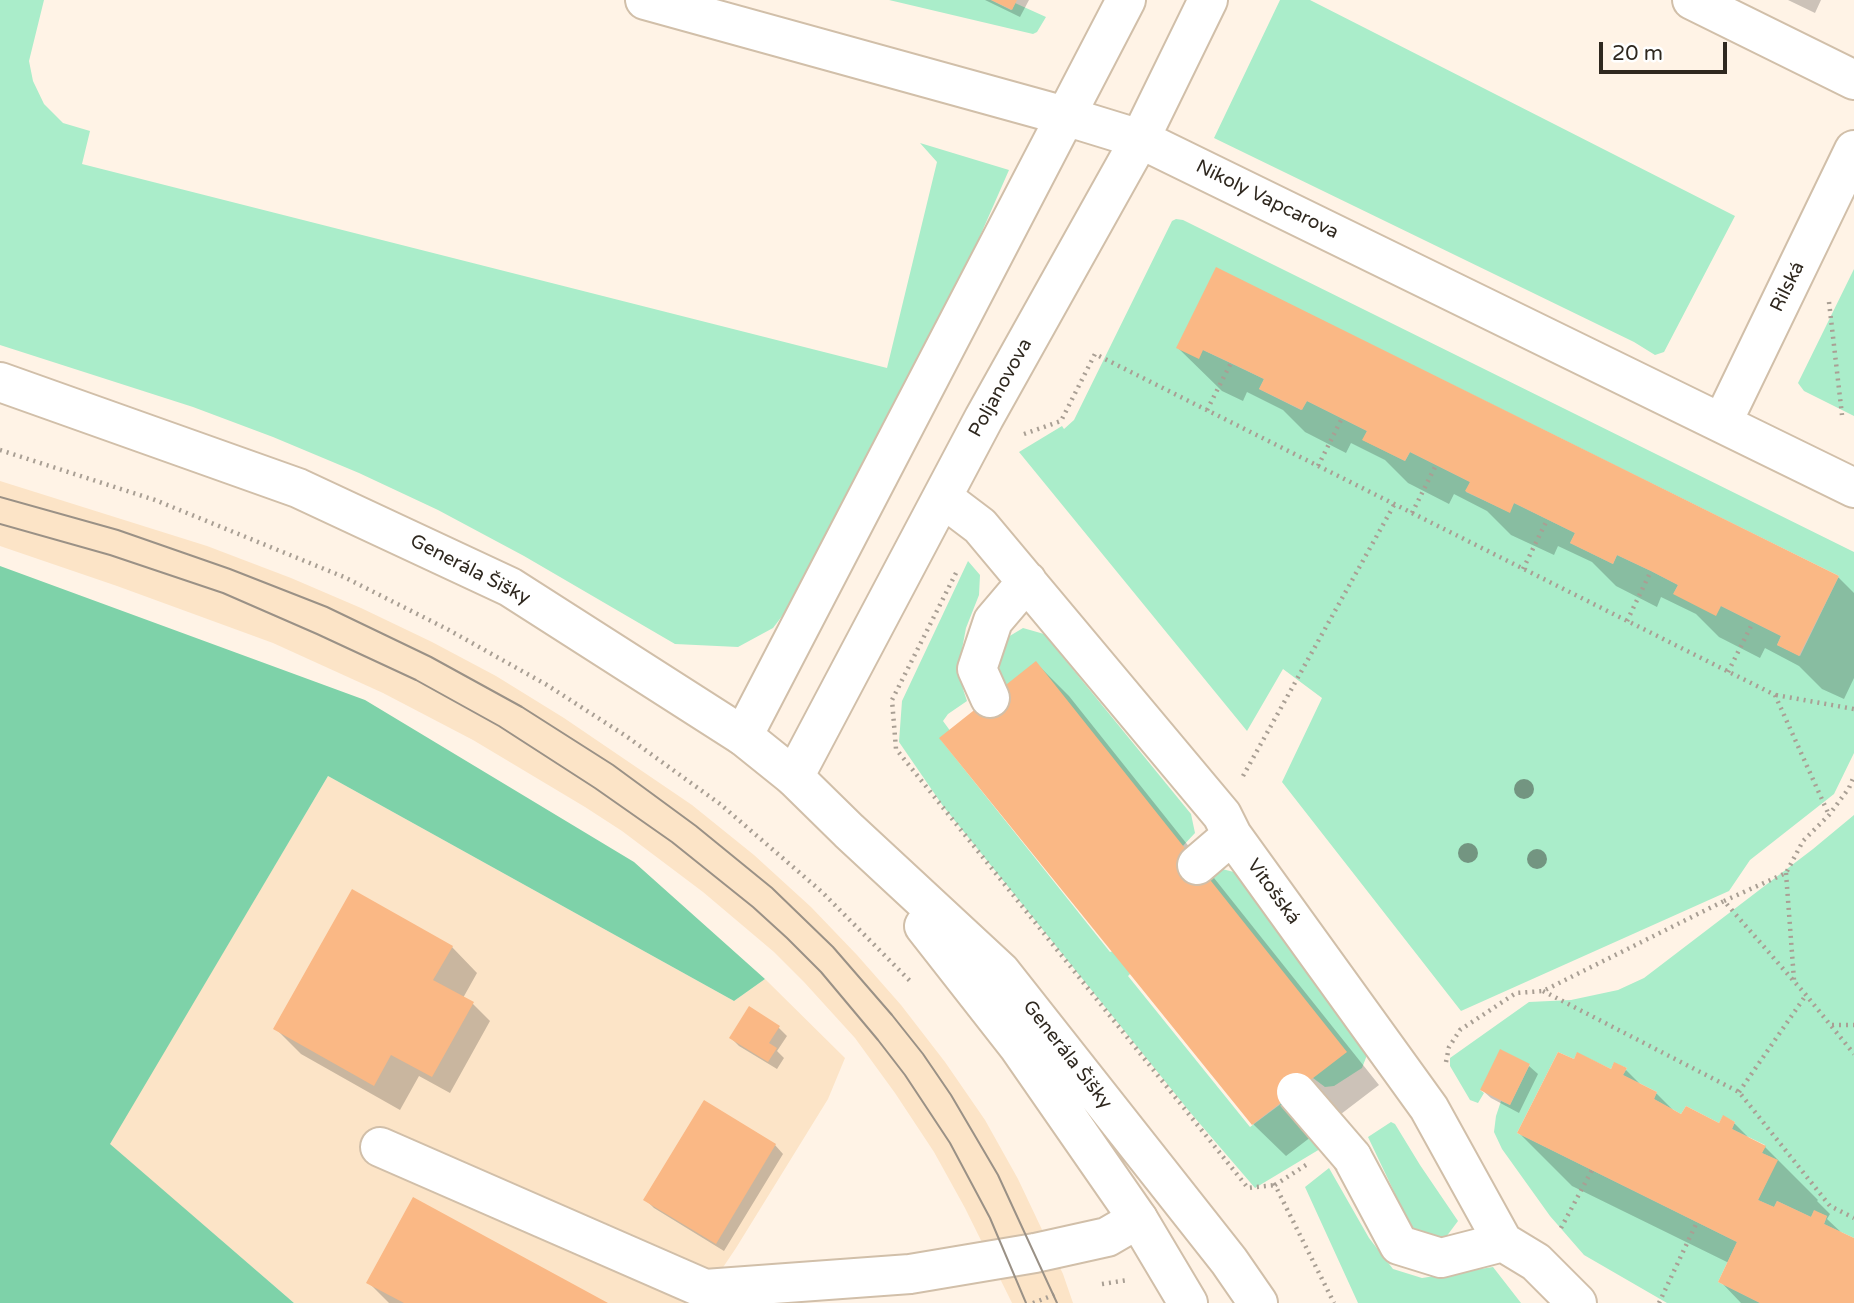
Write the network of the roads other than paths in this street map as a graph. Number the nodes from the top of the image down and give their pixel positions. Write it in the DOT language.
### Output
graph roads {
  1 [pos="645,0"];
  2 [pos="1126,0"];
  3 [pos="1208,0"];
  4 [pos="1692,0"];
  5 [pos="1854,80"];
  6 [pos="1065,116"];
  7 [pos="1140,139"];
  8 [pos="1854,150"];
  9 [pos="0,383"];
  10 [pos="1722,423"];
  11 [pos="1854,488"];
  12 [pos="943,498"];
  13 [pos="1027,582"];
  14 [pos="990,698"];
  15 [pos="743,736"];
  16 [pos="794,777"];
  17 [pos="1227,825"];
  18 [pos="849,831"];
  19 [pos="1197,865"];
  20 [pos="1296,1093"];
  21 [pos="380,1147"];
  22 [pos="1122,1228"];
  23 [pos="1503,1242"];
  24 [pos="1188,1303"];
  25 [pos="1258,1303"];
  26 [pos="1577,1303"];
  1 -- 6 [label="street, Nikoly Vapcarova"];
  2 -- 6 [label="street"];
  3 -- 7 [label="street, Poljanovova"];
  4 -- 5 [label="street"];
  6 -- 7 [label="street, Nikoly Vapcarova"];
  6 -- 15 [label="street"];
  7 -- 10 [label="street, Nikoly Vapcarova"];
  7 -- 12 [label="street, Poljanovova"];
  8 -- 10 [label="street, Rilská"];
  9 -- 15 [label="street, Generála Šišky"];
  10 -- 11 [label="street, Nikoly Vapcarova"];
  12 -- 13 [label="street, Vitošská"];
  12 -- 16 [label="street, Poljanovova"];
  13 -- 14 [label="street"];
  13 -- 17 [label="street, Vitošská"];
  15 -- 16 [label="street, Generála Šišky"];
  16 -- 18 [label="street, Generála Šišky"];
  17 -- 19 [label="street"];
  17 -- 23 [label="street, Vitošská"];
  18 -- 22 [label="street, Generála Šišky"];
  18 -- 25 [label="street, Generála Šišky"];
  20 -- 23 [label="street, bridge"];
  21 -- 22 [label="street"];
  22 -- 24 [label="street, Generála Šišky"];
  23 -- 26 [label="street, Vitošská"];
}
